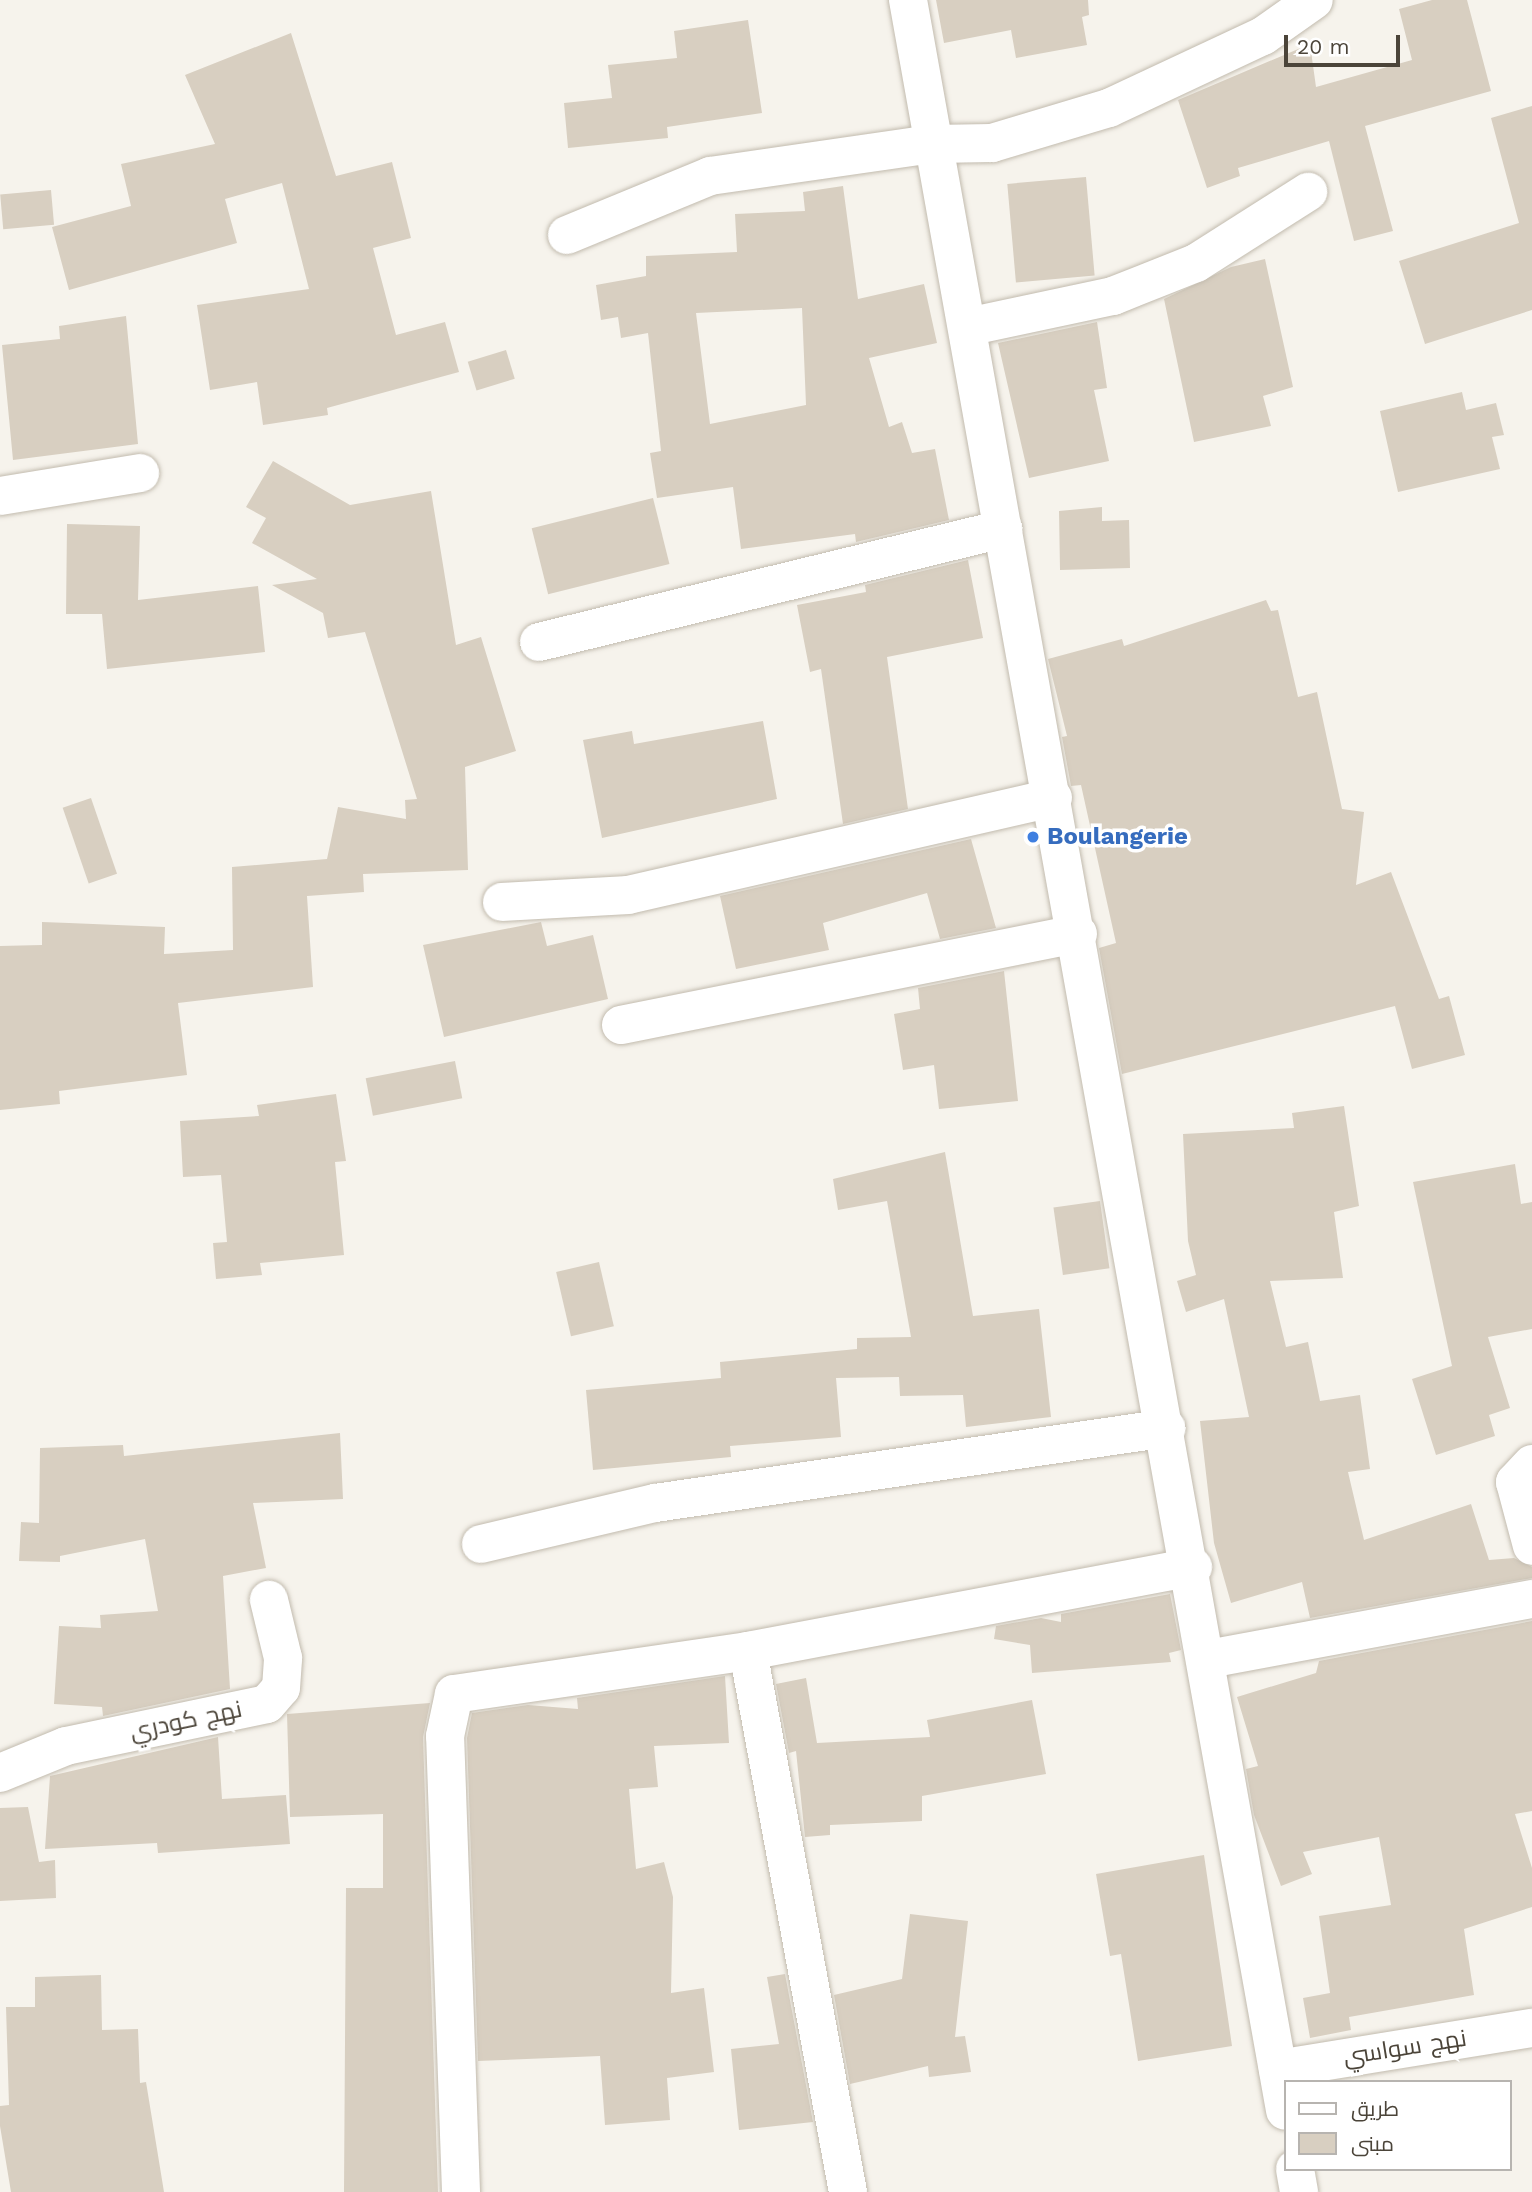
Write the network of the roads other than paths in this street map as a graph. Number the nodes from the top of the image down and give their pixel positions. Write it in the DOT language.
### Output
graph roads {
  1 [pos="908,0"];
  2 [pos="1314,0"];
  3 [pos="933,144"];
  4 [pos="1308,192"];
  5 [pos="567,236"];
  6 [pos="967,327"];
  7 [pos="140,473"];
  8 [pos="0,496"];
  9 [pos="1003,529"];
  10 [pos="539,642"];
  11 [pos="1053,798"];
  12 [pos="502,902"];
  13 [pos="1077,934"];
  14 [pos="621,1025"];
  15 [pos="1167,1428"];
  16 [pos="1532,1464"];
  17 [pos="481,1544"];
  18 [pos="1532,1546"];
  19 [pos="1193,1567"];
  20 [pos="1532,1599"];
  21 [pos="269,1600"];
  22 [pos="748,1651"];
  23 [pos="1208,1659"];
  24 [pos="0,1773"];
  25 [pos="1532,2028"];
  26 [pos="1278,2069"];
  27 [pos="1284,2104"];
  28 [pos="1296,2171"];
  29 [pos="461,2192"];
  30 [pos="848,2192"];
  31 [pos="1299,2192"];
  1 -- 3 [label="street"];
  2 -- 3 [label="street"];
  3 -- 5 [label="street"];
  3 -- 6 [label="street"];
  4 -- 6 [label="street"];
  6 -- 9 [label="street"];
  7 -- 8 [label="street"];
  9 -- 10 [label="street"];
  9 -- 11 [label="street"];
  11 -- 12 [label="street"];
  11 -- 13 [label="street"];
  13 -- 14 [label="street"];
  13 -- 15 [label="street"];
  15 -- 17 [label="street"];
  15 -- 19 [label="street"];
  16 -- 18 [label="street"];
  19 -- 22 [label="street"];
  19 -- 23 [label="street"];
  20 -- 23 [label="street"];
  21 -- 24 [label="street, نهج كودري"];
  22 -- 29 [label="street"];
  22 -- 30 [label="street"];
  23 -- 26 [label="street"];
  25 -- 26 [label="street, نهج سواسي"];
  26 -- 27 [label="street"];
  28 -- 31 [label="street"];
}
